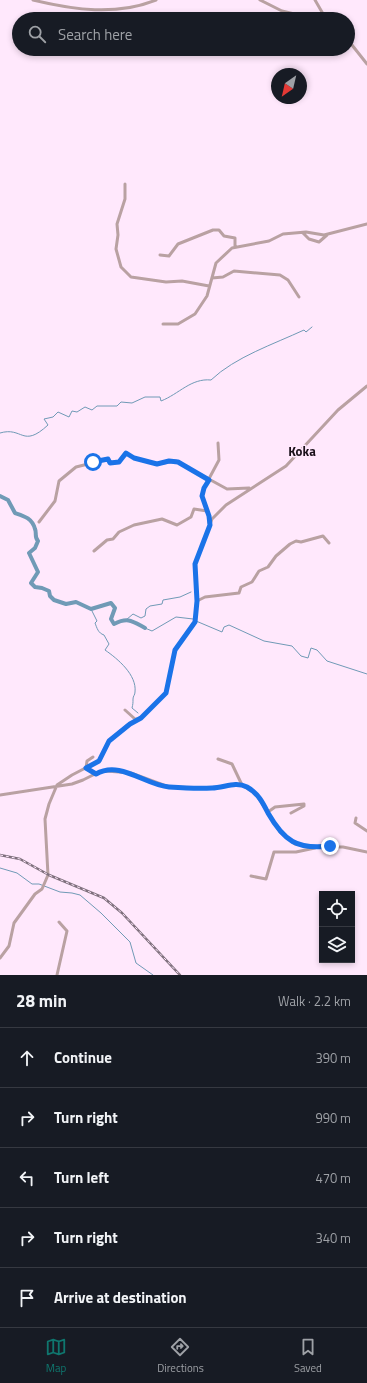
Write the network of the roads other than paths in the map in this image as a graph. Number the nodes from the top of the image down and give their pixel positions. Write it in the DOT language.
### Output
graph roads {
  1 [pos="33,0"];
  2 [pos="156,0"];
  3 [pos="260,0"];
  4 [pos="314,0"];
  5 [pos="286,12"];
  6 [pos="322,12"];
  7 [pos="355,49"];
  8 [pos="367,64"];
  9 [pos="125,184"];
  10 [pos="367,224"];
  11 [pos="303,233"];
  12 [pos="327,235"];
  13 [pos="235,246"];
  14 [pos="160,255"];
  15 [pos="212,278"];
  16 [pos="209,286"];
  17 [pos="299,297"];
  18 [pos="163,324"];
  19 [pos="367,386"];
  20 [pos="218,442"];
  21 [pos="209,480"];
  22 [pos="250,488"];
  23 [pos="208,512"];
  24 [pos="39,522"];
  25 [pos="210,525"];
  26 [pos="329,543"];
  27 [pos="94,551"];
  28 [pos="197,601"];
  29 [pos="125,710"];
  30 [pos="141,718"];
  31 [pos="93,757"];
  32 [pos="218,759"];
  33 [pos="86,768"];
  34 [pos="96,774"];
  35 [pos="57,785"];
  36 [pos="242,785"];
  37 [pos="0,795"];
  38 [pos="268,812"];
  39 [pos="291,813"];
  40 [pos="356,818"];
  41 [pos="367,831"];
  42 [pos="316,847"];
  43 [pos="367,852"];
  44 [pos="251,876"];
  45 [pos="59,922"];
  46 [pos="0,958"];
  47 [pos="57,975"];
  1 -- 2 [label="street"];
  3 -- 5 [label="street"];
  4 -- 6 [label="street"];
  7 -- 8 [label="street"];
  9 -- 16 [label="street"];
  10 -- 12 [label="street"];
  11 -- 12 [label="street"];
  11 -- 12 [label="street"];
  11 -- 13 [label="street"];
  13 -- 14 [label="street"];
  13 -- 15 [label="street"];
  15 -- 16 [label="street"];
  15 -- 17 [label="street"];
  16 -- 18 [label="street"];
  19 -- 22 [label="street"];
  20 -- 21 [label="street"];
  21 -- 22 [label="street"];
  21 -- 23 [label="street"];
  21 -- 24 [label="street"];
  22 -- 25 [label="street"];
  23 -- 25 [label="street"];
  23 -- 27 [label="street"];
  25 -- 28 [label="street"];
  26 -- 28 [label="street"];
  28 -- 30 [label="street"];
  29 -- 30 [label="street"];
  30 -- 33 [label="street"];
  31 -- 33 [label="street"];
  32 -- 36 [label="street"];
  33 -- 34 [label="street"];
  33 -- 35 [label="street"];
  34 -- 35 [label="street"];
  34 -- 36 [label="street"];
  35 -- 37 [label="street"];
  35 -- 46 [label="street"];
  36 -- 38 [label="street"];
  38 -- 39 [label="street"];
  38 -- 42 [label="street"];
  40 -- 41 [label="street"];
  42 -- 43 [label="street"];
  42 -- 44 [label="street"];
  45 -- 47 [label="street"];
}
